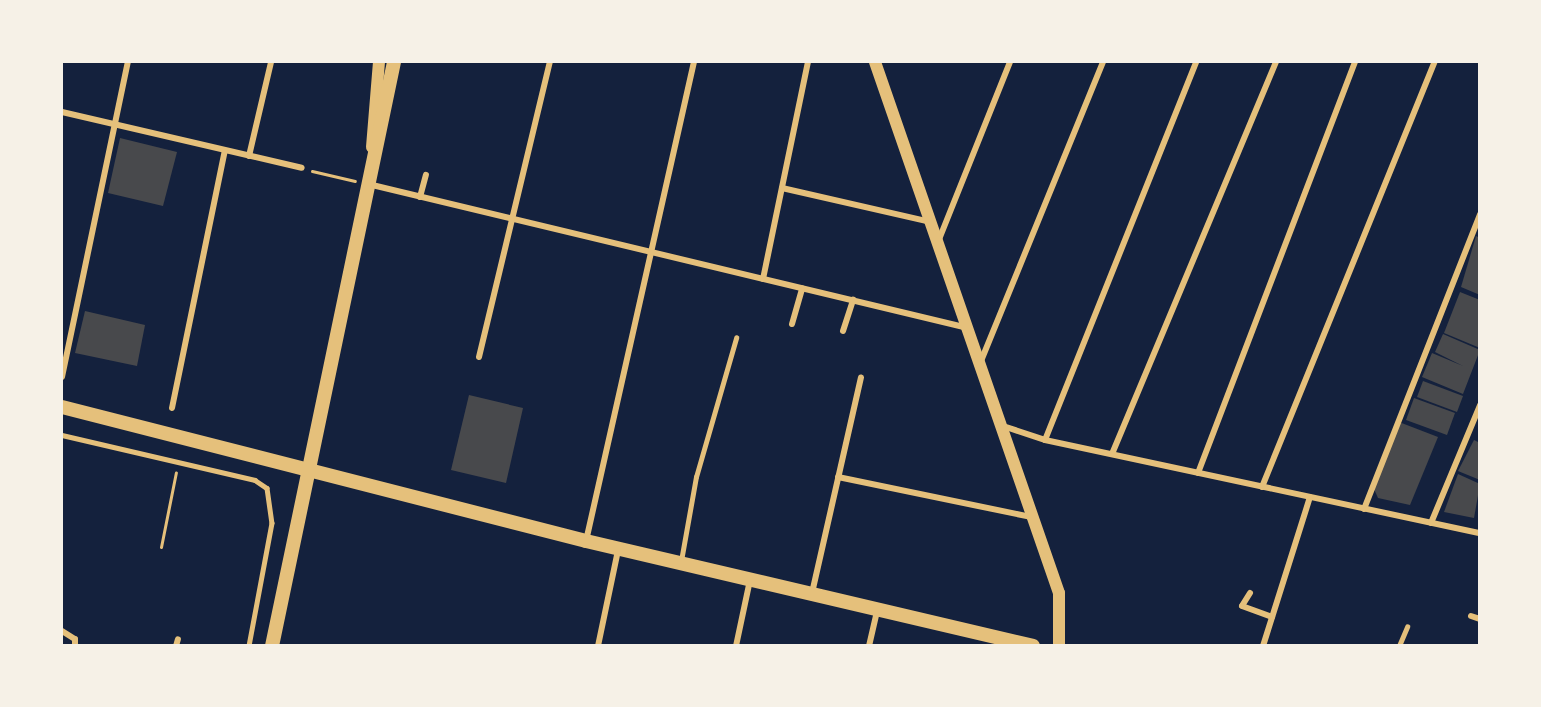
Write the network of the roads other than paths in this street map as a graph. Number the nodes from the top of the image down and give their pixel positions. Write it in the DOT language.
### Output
graph roads {
  1 [pos="128,62"];
  2 [pos="271,62"];
  3 [pos="379,62"];
  4 [pos="394,62"];
  5 [pos="550,62"];
  6 [pos="694,62"];
  7 [pos="808,62"];
  8 [pos="875,62"];
  9 [pos="1010,62"];
  10 [pos="1103,62"];
  11 [pos="1196,62"];
  12 [pos="1276,62"];
  13 [pos="1355,62"];
  14 [pos="1435,62"];
  15 [pos="62,112"];
  16 [pos="114,124"];
  17 [pos="225,150"];
  18 [pos="249,156"];
  19 [pos="371,160"];
  20 [pos="302,168"];
  21 [pos="426,175"];
  22 [pos="365,183"];
  23 [pos="782,188"];
  24 [pos="420,197"];
  25 [pos="1479,214"];
  26 [pos="512,219"];
  27 [pos="932,222"];
  28 [pos="938,242"];
  29 [pos="651,252"];
  30 [pos="763,279"];
  31 [pos="802,288"];
  32 [pos="853,300"];
  33 [pos="792,324"];
  34 [pos="969,328"];
  35 [pos="843,331"];
  36 [pos="736,338"];
  37 [pos="479,357"];
  38 [pos="980,362"];
  39 [pos="62,377"];
  40 [pos="861,377"];
  41 [pos="1479,405"];
  42 [pos="62,407"];
  43 [pos="172,408"];
  44 [pos="1003,426"];
  45 [pos="62,435"];
  46 [pos="1045,440"];
  47 [pos="1112,454"];
  48 [pos="307,469"];
  49 [pos="1198,473"];
  50 [pos="838,477"];
  51 [pos="1262,487"];
  52 [pos="1310,497"];
  53 [pos="1364,509"];
  54 [pos="1034,517"];
  55 [pos="1431,523"];
  56 [pos="1479,534"];
  57 [pos="586,542"];
  58 [pos="618,549"];
  59 [pos="681,564"];
  60 [pos="750,580"];
  61 [pos="1250,593"];
  62 [pos="812,594"];
  63 [pos="878,609"];
  64 [pos="1471,616"];
  65 [pos="1272,617"];
  66 [pos="1479,619"];
  67 [pos="1407,627"];
  68 [pos="62,631"];
  69 [pos="75,645"];
  70 [pos="249,645"];
  71 [pos="272,645"];
  72 [pos="598,645"];
  73 [pos="736,645"];
  74 [pos="868,645"];
  75 [pos="1033,645"];
  76 [pos="1059,645"];
  77 [pos="1263,645"];
  78 [pos="1399,645"];
  1 -- 16 [label="street"];
  2 -- 18 [label="street"];
  3 -- 19 [label="main road"];
  4 -- 19 [label="main road"];
  5 -- 26 [label="street"];
  6 -- 29 [label="street"];
  7 -- 23 [label="street"];
  8 -- 27 [label="main road"];
  9 -- 28 [label="street"];
  10 -- 38 [label="street"];
  11 -- 46 [label="street"];
  12 -- 47 [label="street"];
  13 -- 49 [label="street"];
  14 -- 51 [label="street"];
  15 -- 16 [label="street"];
  16 -- 17 [label="street"];
  16 -- 39 [label="street"];
  17 -- 18 [label="street"];
  17 -- 43 [label="street"];
  18 -- 20 [label="street"];
  19 -- 22 [label="main road"];
  21 -- 24 [label="street"];
  22 -- 24 [label="street"];
  22 -- 48 [label="main road"];
  23 -- 27 [label="street"];
  23 -- 30 [label="street"];
  24 -- 26 [label="street"];
  25 -- 53 [label="street"];
  26 -- 29 [label="street"];
  26 -- 37 [label="street"];
  27 -- 28 [label="main road"];
  28 -- 34 [label="main road"];
  29 -- 30 [label="street"];
  29 -- 57 [label="street"];
  30 -- 31 [label="street"];
  31 -- 32 [label="street"];
  31 -- 33 [label="street"];
  32 -- 34 [label="street"];
  32 -- 35 [label="street"];
  34 -- 38 [label="main road"];
  36 -- 59 [label="lane"];
  38 -- 44 [label="main road"];
  40 -- 50 [label="street"];
  41 -- 55 [label="street"];
  42 -- 48 [label="main road"];
  44 -- 46 [label="street"];
  44 -- 54 [label="main road"];
  45 -- 70 [label="lane"];
  46 -- 47 [label="street"];
  47 -- 49 [label="street"];
  48 -- 57 [label="main road"];
  48 -- 71 [label="main road"];
  49 -- 51 [label="street"];
  50 -- 54 [label="street"];
  50 -- 62 [label="street"];
  51 -- 52 [label="street"];
  52 -- 53 [label="street"];
  52 -- 65 [label="street"];
  53 -- 55 [label="street"];
  54 -- 76 [label="main road"];
  55 -- 56 [label="street"];
  57 -- 58 [label="main road"];
  58 -- 59 [label="main road"];
  58 -- 72 [label="street"];
  59 -- 60 [label="main road"];
  60 -- 62 [label="main road"];
  60 -- 73 [label="street"];
  61 -- 65 [label="street"];
  62 -- 63 [label="main road"];
  63 -- 74 [label="street"];
  63 -- 75 [label="main road"];
  64 -- 66 [label="street"];
  65 -- 77 [label="street"];
  67 -- 78 [label="lane"];
  68 -- 69 [label="street"];
}
